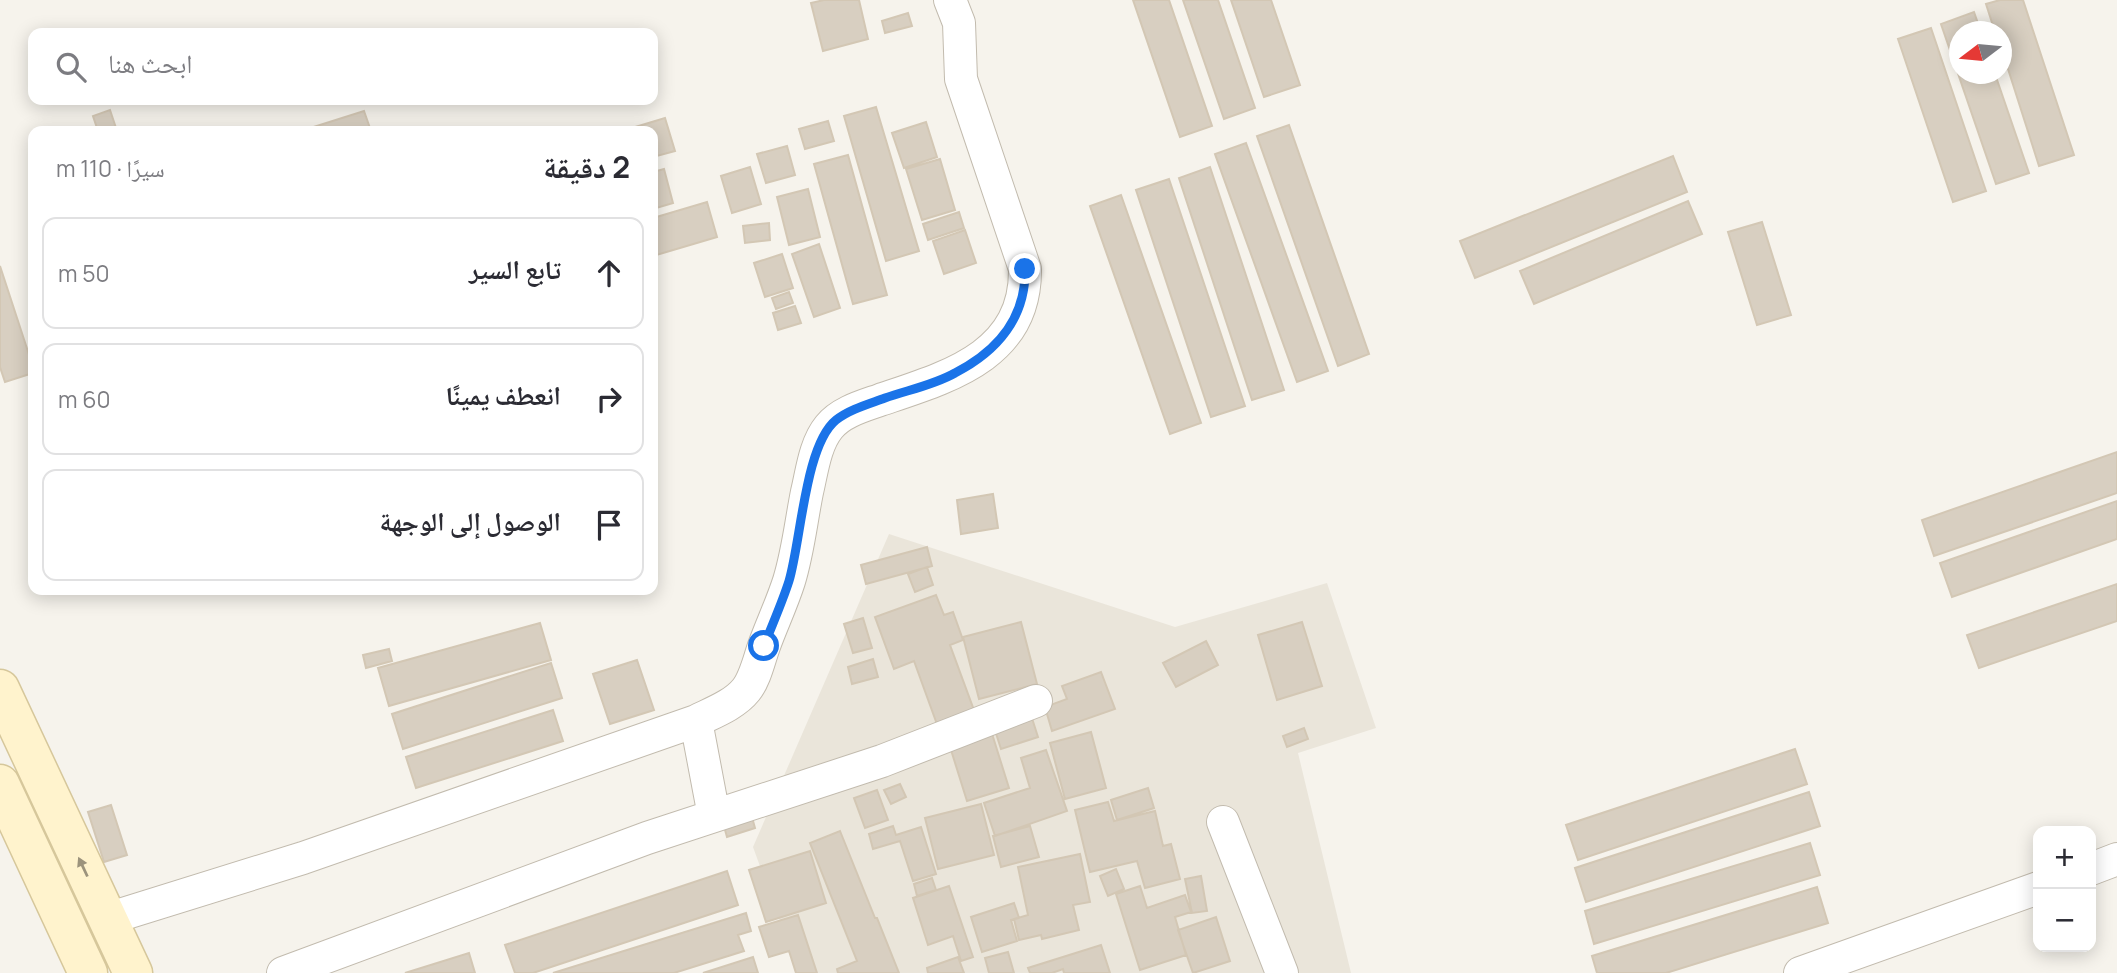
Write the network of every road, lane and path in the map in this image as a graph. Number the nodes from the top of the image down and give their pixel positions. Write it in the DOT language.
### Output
graph roads {
  1 [pos="950,0"];
  2 [pos="0,689"];
  3 [pos="1036,701"];
  4 [pos="696,721"];
  5 [pos="0,784"];
  6 [pos="714,816"];
  7 [pos="1223,822"];
  8 [pos="2117,859"];
  9 [pos="2096,867"];
  10 [pos="2035,889"];
  11 [pos="107,919"];
  12 [pos="88,973"];
  13 [pos="132,973"];
  14 [pos="284,973"];
  15 [pos="1282,973"];
  16 [pos="1800,973"];
  1 -- 4 [label="street"];
  11 -- 2 [label="main road, one-way"];
  3 -- 6 [label="street"];
  4 -- 6 [label="street"];
  4 -- 11 [label="street"];
  5 -- 12 [label="main road"];
  6 -- 14 [label="street"];
  7 -- 15 [label="street"];
  8 -- 9 [label="street"];
  10 -- 16 [label="street"];
  11 -- 13 [label="main road"];
}
